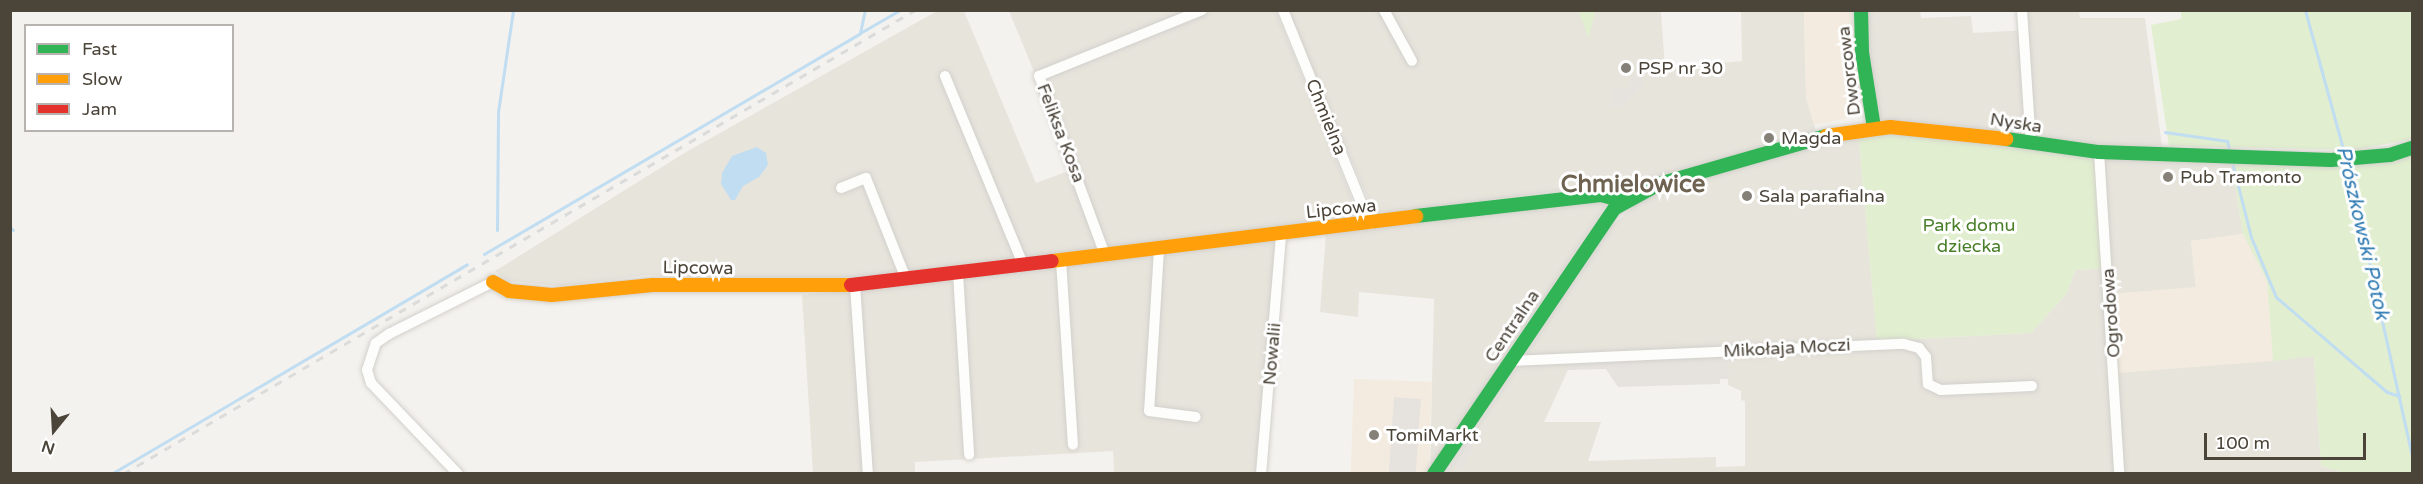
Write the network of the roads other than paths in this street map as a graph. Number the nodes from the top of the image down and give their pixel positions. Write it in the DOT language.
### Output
graph roads {
  1 [pos="1202,10"];
  2 [pos="1282,10"];
  3 [pos="1384,10"];
  4 [pos="1861,10"];
  5 [pos="2022,10"];
  6 [pos="1412,61"];
  7 [pos="945,76"];
  8 [pos="1874,128"];
  9 [pos="2031,144"];
  10 [pos="2412,148"];
  11 [pos="2099,152"];
  12 [pos="841,188"];
  13 [pos="1623,201"];
  14 [pos="1370,224"];
  15 [pos="1281,234"];
  16 [pos="1159,249"];
  17 [pos="1105,255"];
  18 [pos="1061,260"];
  19 [pos="1023,264"];
  20 [pos="958,273"];
  21 [pos="906,279"];
  22 [pos="493,282"];
  23 [pos="855,285"];
  24 [pos="1511,361"];
  25 [pos="2032,386"];
  26 [pos="1196,417"];
  27 [pos="1073,445"];
  28 [pos="969,455"];
  29 [pos="458,474"];
  30 [pos="868,474"];
  31 [pos="1261,474"];
  32 [pos="1434,474"];
  33 [pos="2119,474"];
  1 -- 17 [label="street, Feliksa Kosa"];
  2 -- 14 [label="street, Chmielna"];
  3 -- 6 [label="street"];
  4 -- 8 [label="street, Dworcowa"];
  5 -- 9 [label="street"];
  7 -- 19 [label="street"];
  8 -- 9 [label="street, Nyska"];
  8 -- 13 [label="street, Nyska"];
  9 -- 11 [label="street, Nyska"];
  10 -- 11 [label="street, Nyska"];
  11 -- 33 [label="street, Ogrodowa"];
  12 -- 21 [label="street"];
  13 -- 14 [label="street, Lipcowa"];
  13 -- 24 [label="street, Centralna"];
  14 -- 15 [label="street, Lipcowa"];
  15 -- 16 [label="street, Lipcowa"];
  15 -- 31 [label="street, Nowalii"];
  16 -- 17 [label="street, Lipcowa"];
  16 -- 26 [label="street"];
  17 -- 18 [label="street, Lipcowa"];
  18 -- 19 [label="street, Lipcowa"];
  18 -- 27 [label="street"];
  19 -- 20 [label="street, Lipcowa"];
  20 -- 21 [label="street, Lipcowa"];
  20 -- 28 [label="street"];
  21 -- 23 [label="street, Lipcowa"];
  22 -- 23 [label="street, Lipcowa"];
  22 -- 29 [label="street"];
  23 -- 30 [label="street"];
  24 -- 25 [label="street, Mikołaja Moczi"];
  24 -- 32 [label="street, Centralna"];
}
